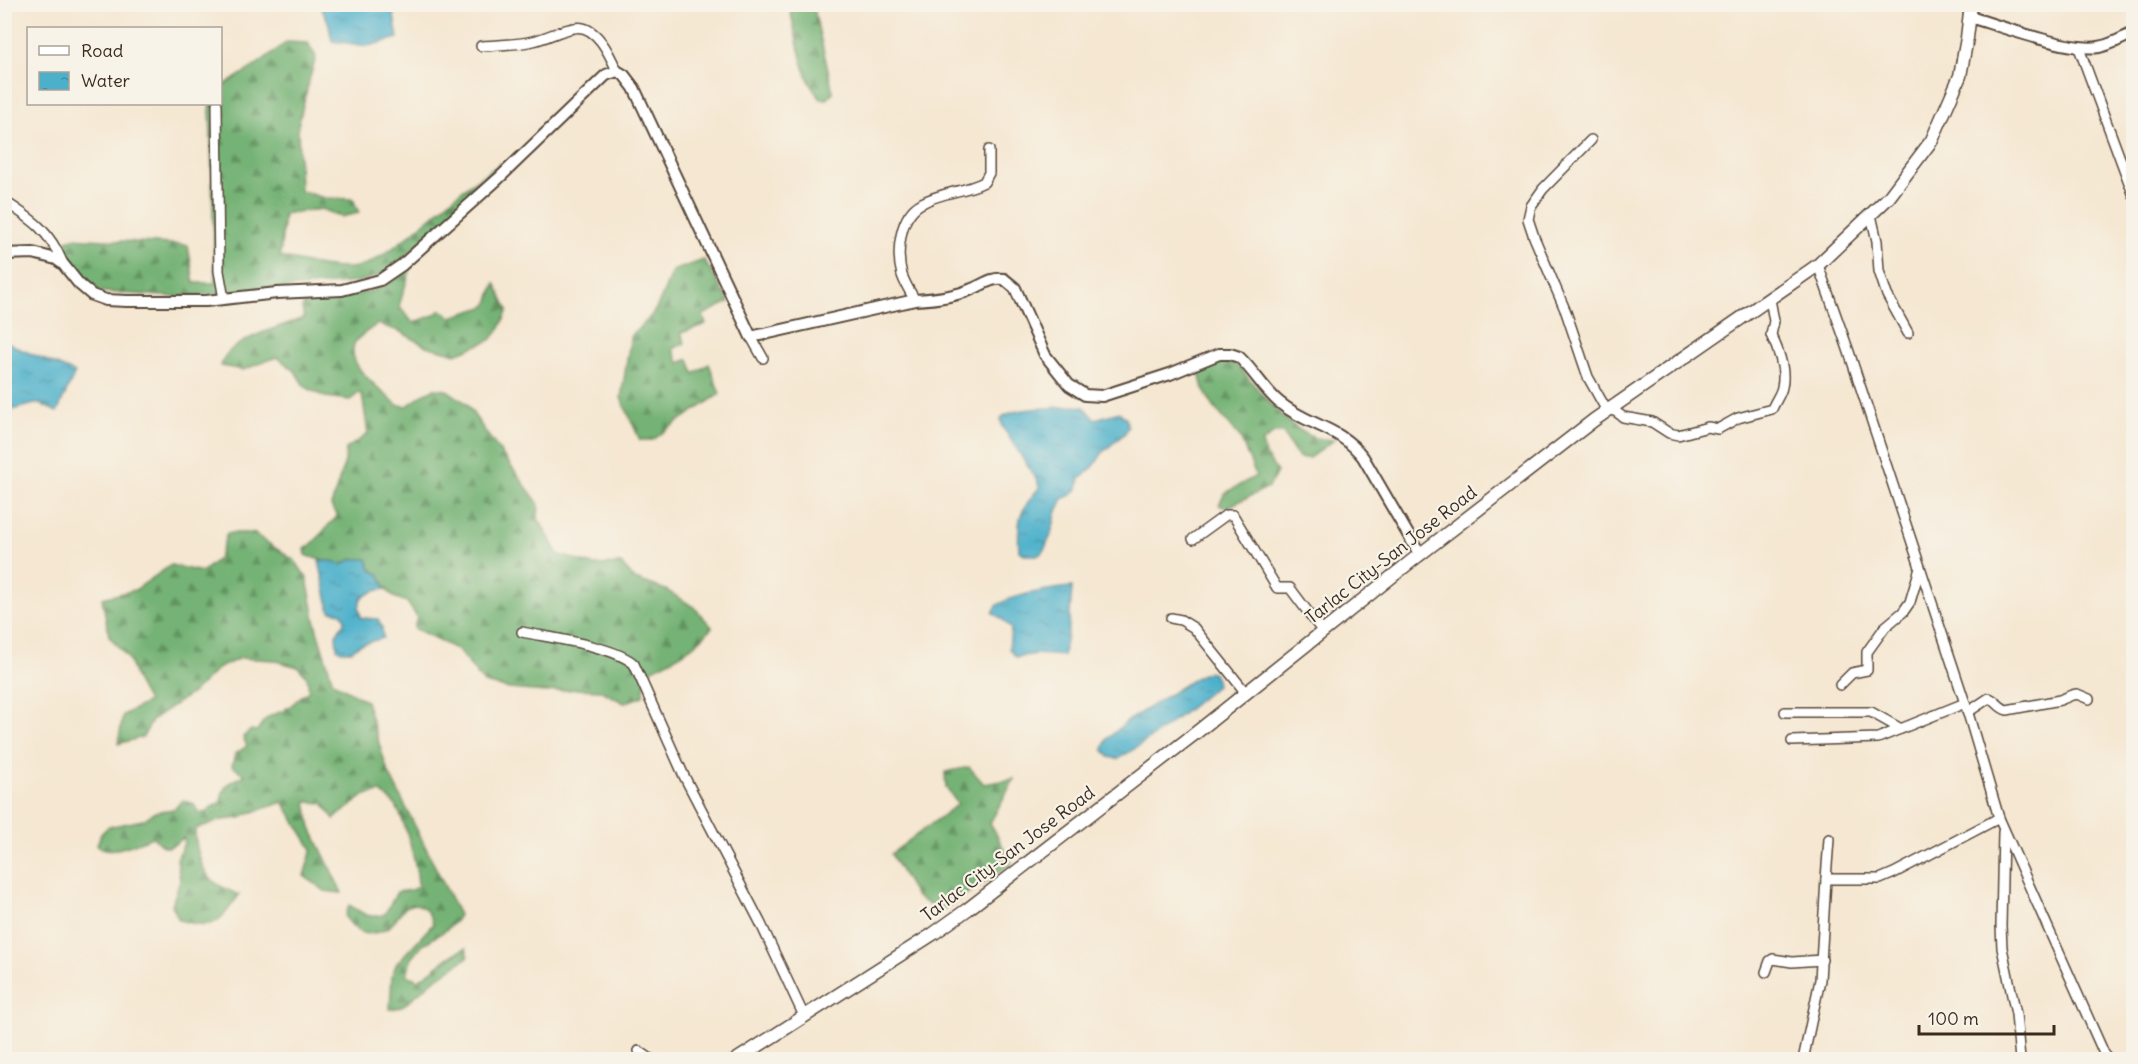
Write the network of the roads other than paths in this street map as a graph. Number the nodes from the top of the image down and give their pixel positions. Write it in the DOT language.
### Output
graph roads {
  1 [pos="1971,10"];
  2 [pos="2133,33"];
  3 [pos="481,46"];
  4 [pos="2079,48"];
  5 [pos="617,71"];
  6 [pos="217,105"];
  7 [pos="1591,140"];
  8 [pos="989,150"];
  9 [pos="2133,196"];
  10 [pos="4,201"];
  11 [pos="1870,215"];
  12 [pos="4,254"];
  13 [pos="63,264"];
  14 [pos="1818,266"];
  15 [pos="224,299"];
  16 [pos="1770,299"];
  17 [pos="915,300"];
  18 [pos="1908,333"];
  19 [pos="751,337"];
  20 [pos="763,358"];
  21 [pos="1609,410"];
  22 [pos="1193,539"];
  23 [pos="1420,555"];
  24 [pos="1920,568"];
  25 [pos="1172,618"];
  26 [pos="522,632"];
  27 [pos="1323,632"];
  28 [pos="1840,685"];
  29 [pos="1246,693"];
  30 [pos="2090,699"];
  31 [pos="1966,707"];
  32 [pos="1785,712"];
  33 [pos="1901,729"];
  34 [pos="1792,741"];
  35 [pos="1999,818"];
  36 [pos="2003,829"];
  37 [pos="1829,839"];
  38 [pos="1826,879"];
  39 [pos="1822,960"];
  40 [pos="1766,972"];
  41 [pos="804,1016"];
  42 [pos="639,1051"];
  43 [pos="652,1059"];
  44 [pos="736,1059"];
  45 [pos="1803,1059"];
  46 [pos="2020,1059"];
  47 [pos="2108,1059"];
  1 -- 4 [label="street"];
  1 -- 11 [label="main road, Tarlac City-San Jose Road"];
  2 -- 4 [label="street"];
  3 -- 5 [label="street"];
  4 -- 9 [label="street"];
  5 -- 15 [label="street"];
  5 -- 19 [label="street"];
  6 -- 15 [label="street"];
  7 -- 21 [label="street"];
  8 -- 17 [label="street"];
  10 -- 13 [label="street"];
  11 -- 14 [label="main road, Tarlac City-San Jose Road"];
  11 -- 18 [label="street"];
  12 -- 13 [label="street"];
  13 -- 15 [label="street"];
  14 -- 16 [label="main road, Tarlac City-San Jose Road"];
  14 -- 24 [label="street"];
  16 -- 21 [label="main road, Tarlac City-San Jose Road"];
  16 -- 21 [label="street"];
  17 -- 19 [label="street"];
  17 -- 23 [label="street"];
  19 -- 20 [label="street"];
  21 -- 23 [label="main road, Tarlac City-San Jose Road"];
  22 -- 27 [label="street"];
  23 -- 27 [label="main road, Tarlac City-San Jose Road"];
  24 -- 28 [label="street"];
  24 -- 31 [label="street"];
  25 -- 29 [label="street"];
  26 -- 41 [label="street"];
  27 -- 29 [label="main road, Tarlac City-San Jose Road"];
  29 -- 41 [label="main road, Tarlac City-San Jose Road"];
  30 -- 31 [label="street"];
  31 -- 33 [label="street"];
  31 -- 35 [label="street"];
  32 -- 33 [label="street"];
  33 -- 34 [label="street"];
  35 -- 36 [label="street"];
  35 -- 38 [label="street"];
  36 -- 46 [label="street"];
  36 -- 47 [label="street"];
  37 -- 38 [label="street"];
  38 -- 39 [label="street"];
  39 -- 40 [label="street"];
  39 -- 45 [label="street"];
  41 -- 44 [label="main road, Tarlac City-San Jose Road"];
  42 -- 43 [label="street"];
}
